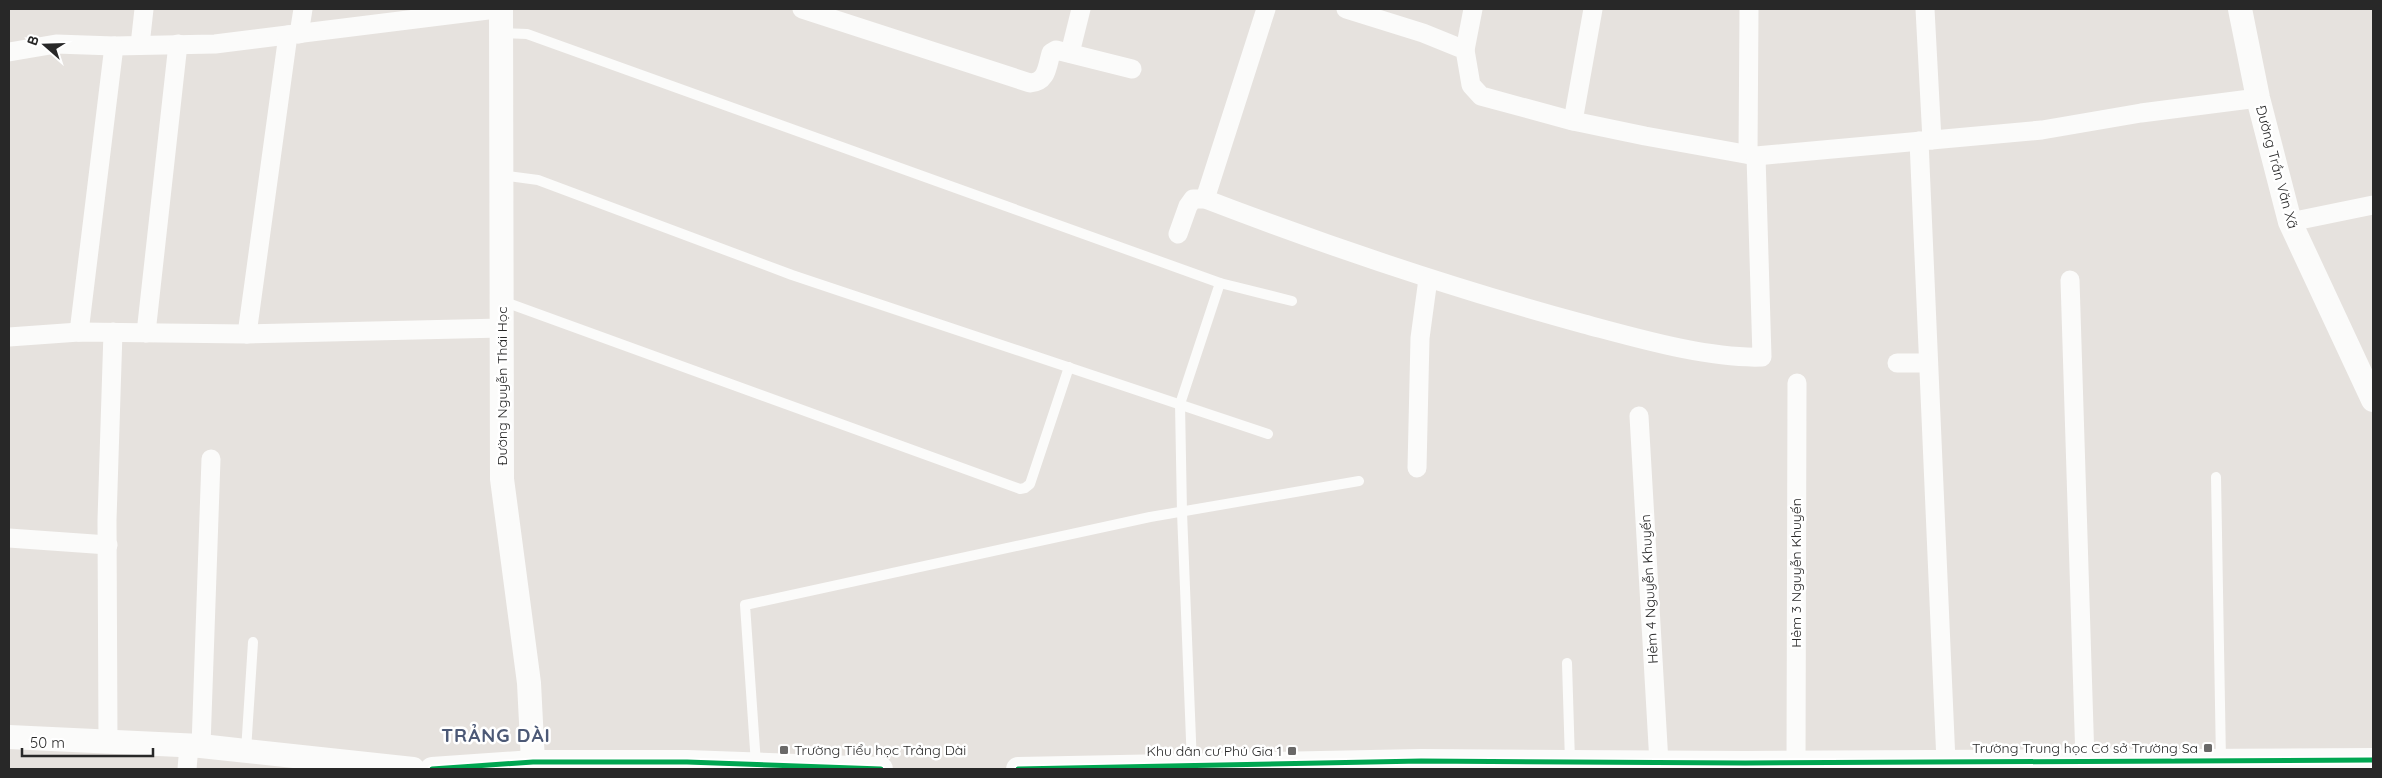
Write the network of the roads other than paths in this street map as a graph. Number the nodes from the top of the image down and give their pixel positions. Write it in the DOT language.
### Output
graph roads {
  1 [pos="144,9"];
  2 [pos="303,9"];
  3 [pos="496,9"];
  4 [pos="501,9"];
  5 [pos="802,9"];
  6 [pos="1081,9"];
  7 [pos="1266,9"];
  8 [pos="1346,9"];
  9 [pos="1472,9"];
  10 [pos="1593,9"];
  11 [pos="1749,9"];
  12 [pos="1925,9"];
  13 [pos="2240,9"];
  14 [pos="501,33"];
  15 [pos="293,35"];
  16 [pos="178,44"];
  17 [pos="140,45"];
  18 [pos="114,46"];
  19 [pos="1465,50"];
  20 [pos="9,52"];
  21 [pos="1070,53"];
  22 [pos="1132,68"];
  23 [pos="2258,98"];
  24 [pos="1573,121"];
  25 [pos="1925,140"];
  26 [pos="1752,155"];
  27 [pos="502,175"];
  28 [pos="1205,199"];
  29 [pos="2373,206"];
  30 [pos="2290,222"];
  31 [pos="1178,234"];
  32 [pos="1428,279"];
  33 [pos="2070,280"];
  34 [pos="1220,283"];
  35 [pos="502,301"];
  36 [pos="1292,301"];
  37 [pos="502,328"];
  38 [pos="79,332"];
  39 [pos="113,332"];
  40 [pos="146,333"];
  41 [pos="247,334"];
  42 [pos="9,337"];
  43 [pos="1928,362"];
  44 [pos="1897,363"];
  45 [pos="1069,368"];
  46 [pos="1797,382"];
  47 [pos="2373,400"];
  48 [pos="1180,404"];
  49 [pos="1640,416"];
  50 [pos="1268,434"];
  51 [pos="211,459"];
  52 [pos="1417,468"];
  53 [pos="2216,477"];
  54 [pos="1359,481"];
  55 [pos="1182,512"];
  56 [pos="9,538"];
  57 [pos="108,545"];
  58 [pos="252,642"];
  59 [pos="1567,664"];
  60 [pos="9,737"];
  61 [pos="108,742"];
  62 [pos="195,746"];
  63 [pos="246,751"];
  64 [pos="2373,760"];
  65 [pos="2085,761"];
  66 [pos="2221,761"];
  67 [pos="533,762"];
  68 [pos="1570,762"];
  69 [pos="1659,762"];
  70 [pos="1946,762"];
  71 [pos="1796,763"];
  72 [pos="756,765"];
  73 [pos="1192,765"];
  74 [pos="1421,765"];
  75 [pos="1448,765"];
  76 [pos="187,769"];
  77 [pos="413,769"];
  78 [pos="432,769"];
  79 [pos="881,769"];
  80 [pos="1018,769"];
  81 [pos="1122,769"];
  1 -- 17 [label="street"];
  2 -- 15 [label="street"];
  3 -- 15 [label="street"];
  4 -- 14 [label="street, Đường Nguyễn Thái Học"];
  5 -- 21 [label="street"];
  6 -- 21 [label="street"];
  7 -- 28 [label="street"];
  8 -- 19 [label="street"];
  9 -- 19 [label="street"];
  10 -- 24 [label="street"];
  11 -- 26 [label="street"];
  12 -- 25 [label="street"];
  13 -- 23 [label="street, Đường Trần Văn Xã"];
  14 -- 27 [label="street, Đường Nguyễn Thái Học"];
  14 -- 34 [label="lane"];
  15 -- 16 [label="street"];
  15 -- 41 [label="street"];
  16 -- 17 [label="street"];
  16 -- 40 [label="street"];
  17 -- 18 [label="street"];
  18 -- 20 [label="street"];
  18 -- 38 [label="street"];
  19 -- 24 [label="street"];
  21 -- 22 [label="street"];
  23 -- 25 [label="street"];
  23 -- 30 [label="street, Đường Trần Văn Xã"];
  24 -- 26 [label="street"];
  25 -- 26 [label="street"];
  25 -- 43 [label="street"];
  26 -- 32 [label="street"];
  27 -- 35 [label="street, Đường Nguyễn Thái Học"];
  27 -- 45 [label="lane"];
  28 -- 31 [label="street"];
  28 -- 32 [label="street"];
  29 -- 30 [label="street"];
  30 -- 47 [label="street, Đường Trần Văn Xã"];
  32 -- 52 [label="street"];
  33 -- 65 [label="street"];
  34 -- 36 [label="lane"];
  34 -- 48 [label="lane"];
  35 -- 37 [label="street, Đường Nguyễn Thái Học"];
  35 -- 45 [label="lane"];
  37 -- 41 [label="street"];
  37 -- 67 [label="street, Đường Nguyễn Thái Học"];
  38 -- 39 [label="street"];
  38 -- 42 [label="street"];
  39 -- 40 [label="street"];
  39 -- 57 [label="street"];
  40 -- 41 [label="street"];
  43 -- 44 [label="street"];
  43 -- 70 [label="street"];
  45 -- 48 [label="lane"];
  46 -- 71 [label="street, Hẻm 3 Nguyễn Khuyến"];
  48 -- 50 [label="lane"];
  48 -- 55 [label="lane"];
  49 -- 69 [label="street, Hẻm 4 Nguyễn Khuyến"];
  51 -- 62 [label="street"];
  53 -- 66 [label="lane"];
  54 -- 55 [label="lane"];
  55 -- 72 [label="lane"];
  55 -- 73 [label="lane"];
  56 -- 57 [label="street"];
  57 -- 61 [label="street"];
  58 -- 63 [label="lane"];
  59 -- 68 [label="lane"];
  60 -- 61 [label="street"];
  61 -- 62 [label="street"];
  62 -- 63 [label="street"];
  62 -- 76 [label="street"];
  63 -- 77 [label="street"];
  64 -- 66 [label="street"];
  65 -- 66 [label="street"];
  65 -- 70 [label="street"];
  67 -- 72 [label="street"];
  67 -- 78 [label="street"];
  68 -- 69 [label="street"];
  68 -- 75 [label="street"];
  69 -- 71 [label="street"];
  70 -- 71 [label="street"];
  72 -- 79 [label="street"];
  73 -- 74 [label="street"];
  73 -- 81 [label="street"];
  74 -- 75 [label="street"];
  80 -- 81 [label="street"];
}
